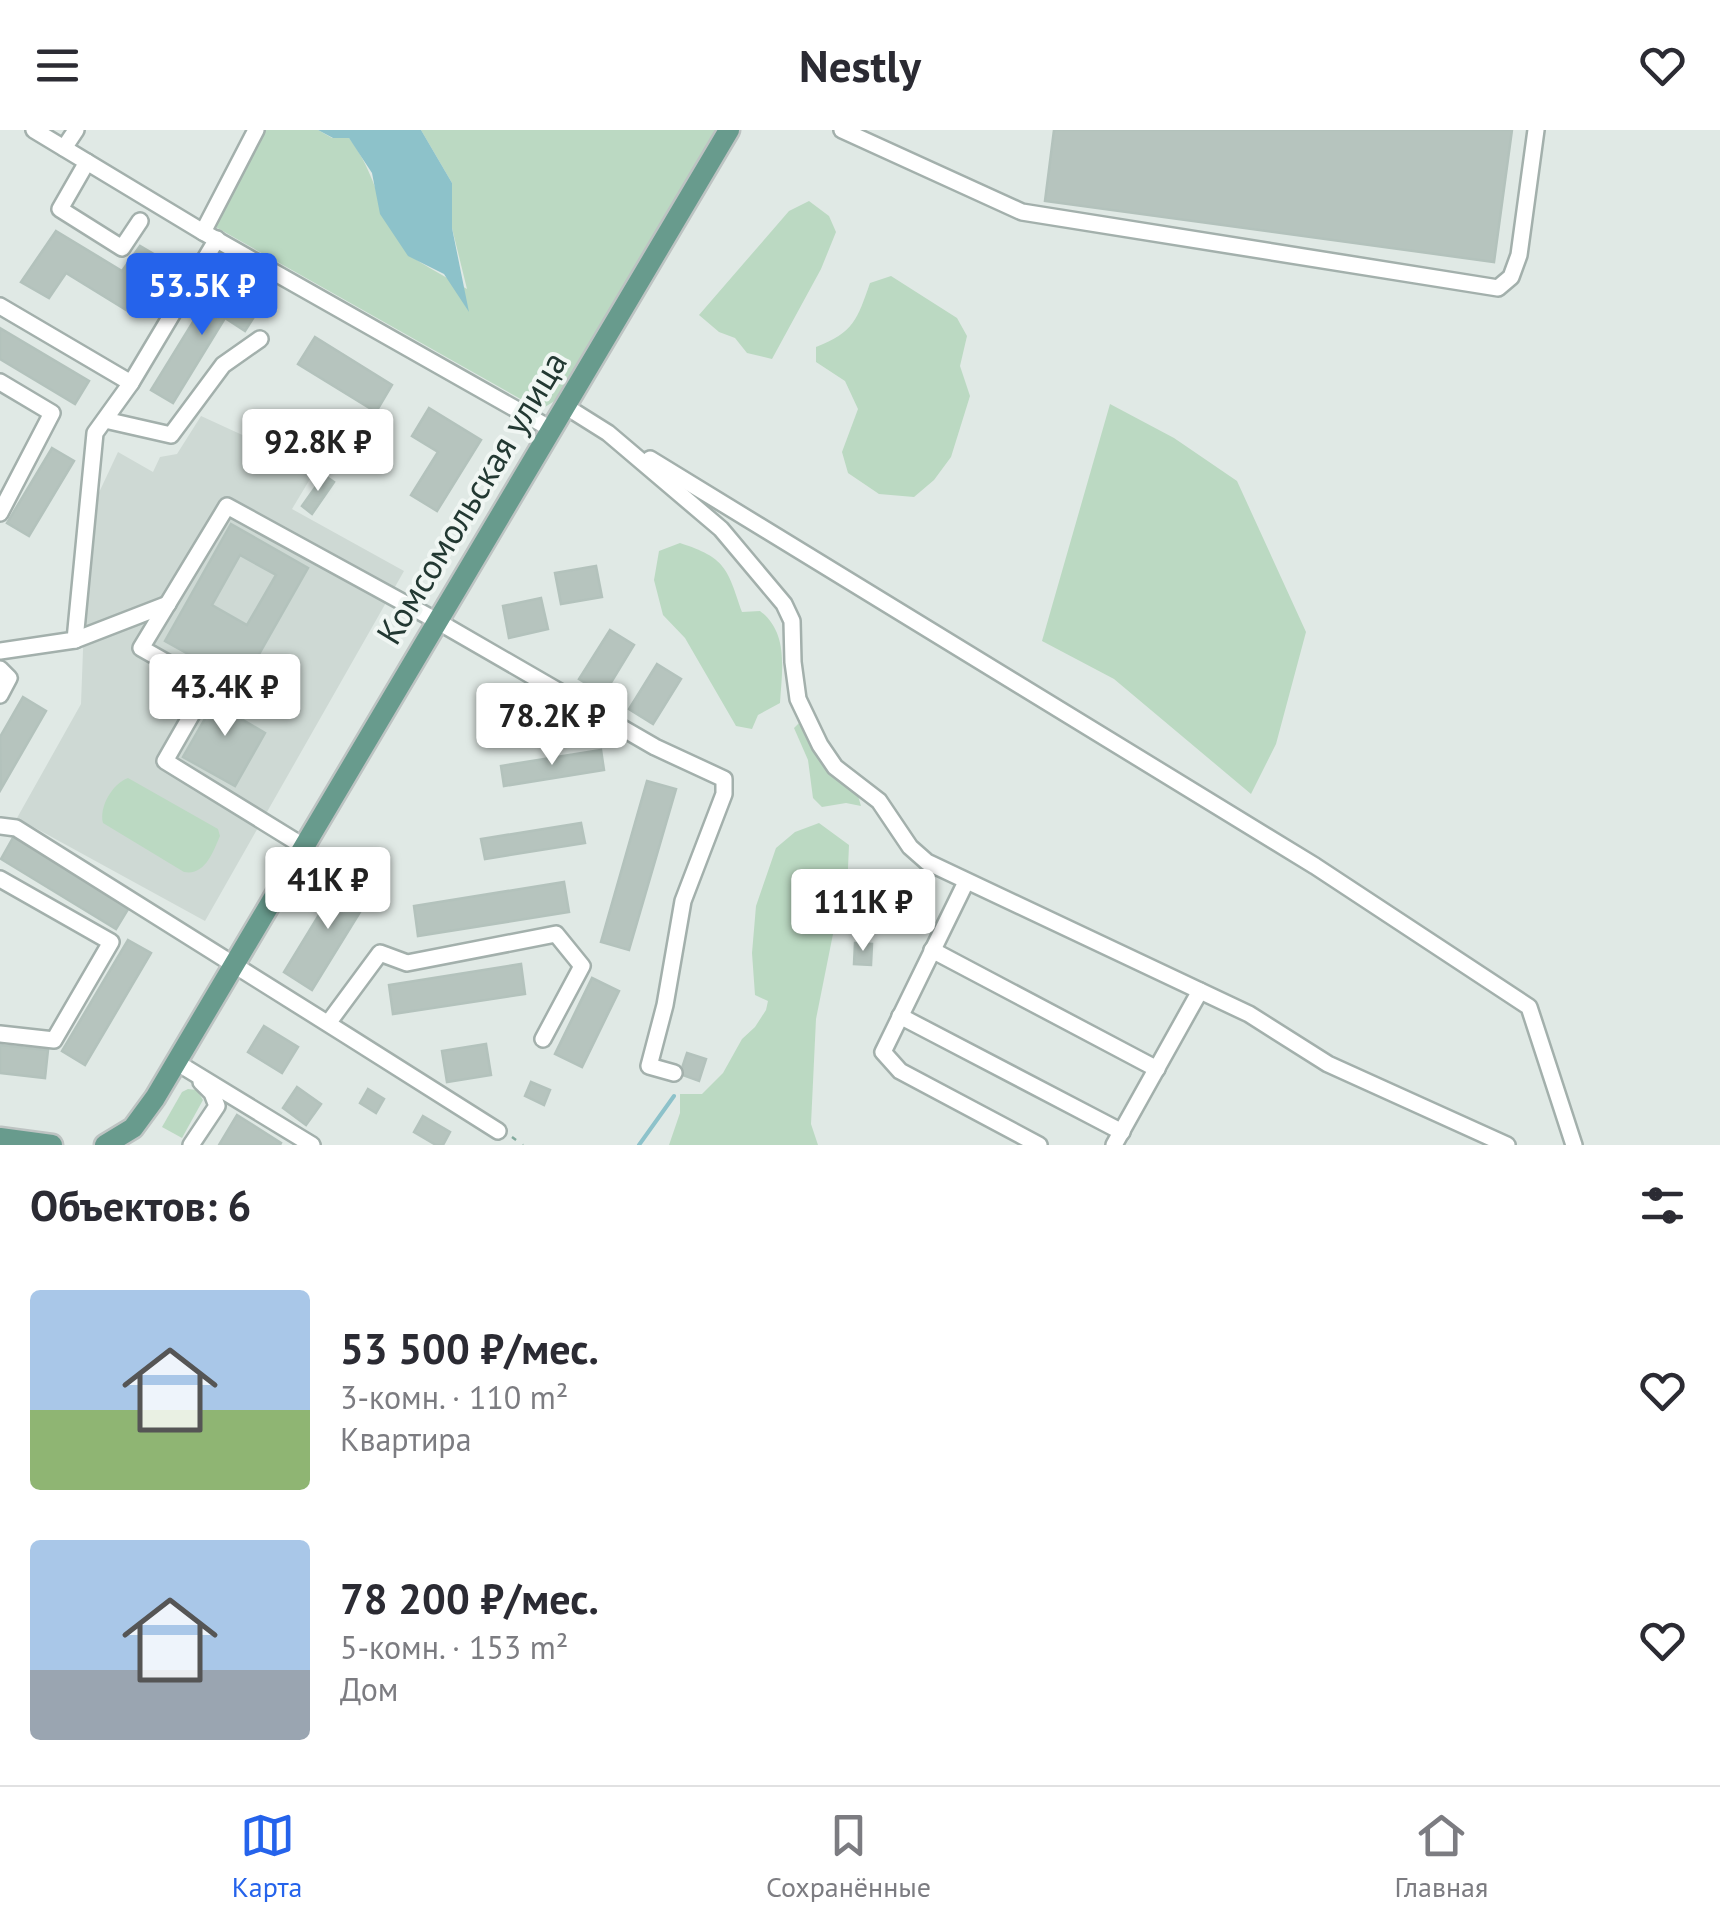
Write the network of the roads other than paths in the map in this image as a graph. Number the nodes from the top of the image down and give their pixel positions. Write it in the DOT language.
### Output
graph roads {
  1 [pos="34,130"];
  2 [pos="76,130"];
  3 [pos="256,130"];
  4 [pos="729,130"];
  5 [pos="842,130"];
  6 [pos="1536,130"];
  7 [pos="64,148"];
  8 [pos="87,162"];
  9 [pos="140,222"];
  10 [pos="210,236"];
  11 [pos="0,306"];
  12 [pos="260,339"];
  13 [pos="0,382"];
  14 [pos="131,383"];
  15 [pos="565,406"];
  16 [pos="104,420"];
  17 [pos="551,429"];
  18 [pos="608,433"];
  19 [pos="0,514"];
  20 [pos="168,604"];
  21 [pos="437,620"];
  22 [pos="75,640"];
  23 [pos="0,651"];
  24 [pos="0,669"];
  25 [pos="0,695"];
  26 [pos="0,826"];
  27 [pos="303,846"];
  28 [pos="0,879"];
  29 [pos="966,882"];
  30 [pos="932,950"];
  31 [pos="233,965"];
  32 [pos="1200,991"];
  33 [pos="900,1016"];
  34 [pos="329,1022"];
  35 [pos="0,1034"];
  36 [pos="543,1038"];
  37 [pos="182,1066"];
  38 [pos="1157,1068"];
  39 [pos="674,1073"];
  40 [pos="498,1131"];
  41 [pos="0,1138"];
  42 [pos="1118,1138"];
  43 [pos="303,1143"];
  44 [pos="52,1145"];
  45 [pos="105,1145"];
  46 [pos="192,1145"];
  47 [pos="1039,1145"];
  48 [pos="1507,1145"];
  49 [pos="1574,1145"];
  1 -- 7 [label="street"];
  2 -- 7 [label="street"];
  3 -- 10 [label="street"];
  4 -- 15 [label="main road, Комсомольская улица"];
  5 -- 6 [label="street"];
  7 -- 8 [label="street"];
  8 -- 9 [label="street"];
  8 -- 10 [label="street"];
  10 -- 14 [label="street"];
  10 -- 17 [label="street"];
  11 -- 14 [label="street"];
  12 -- 16 [label="street"];
  13 -- 19 [label="street"];
  14 -- 16 [label="street"];
  15 -- 17 [label="main road, Комсомольская улица"];
  15 -- 18 [label="street"];
  16 -- 22 [label="street"];
  17 -- 21 [label="main road, Комсомольская улица"];
  18 -- 29 [label="street"];
  18 -- 49 [label="street"];
  20 -- 21 [label="street"];
  20 -- 22 [label="street"];
  20 -- 27 [label="street"];
  21 -- 27 [label="main road, Комсомольская улица"];
  21 -- 39 [label="street"];
  22 -- 23 [label="street"];
  24 -- 25 [label="street"];
  26 -- 31 [label="street"];
  27 -- 31 [label="main road, Комсомольская улица"];
  28 -- 35 [label="street"];
  29 -- 30 [label="street"];
  29 -- 32 [label="street"];
  30 -- 33 [label="street"];
  30 -- 38 [label="street"];
  31 -- 34 [label="street"];
  31 -- 37 [label="main road, Комсомольская улица"];
  32 -- 38 [label="street"];
  32 -- 48 [label="street"];
  33 -- 42 [label="street"];
  33 -- 47 [label="street"];
  34 -- 36 [label="street"];
  34 -- 40 [label="street"];
  37 -- 43 [label="street"];
  37 -- 45 [label="main road, Комсомольская улица"];
  37 -- 46 [label="street"];
  38 -- 42 [label="street"];
  41 -- 44 [label="main road"];
}
